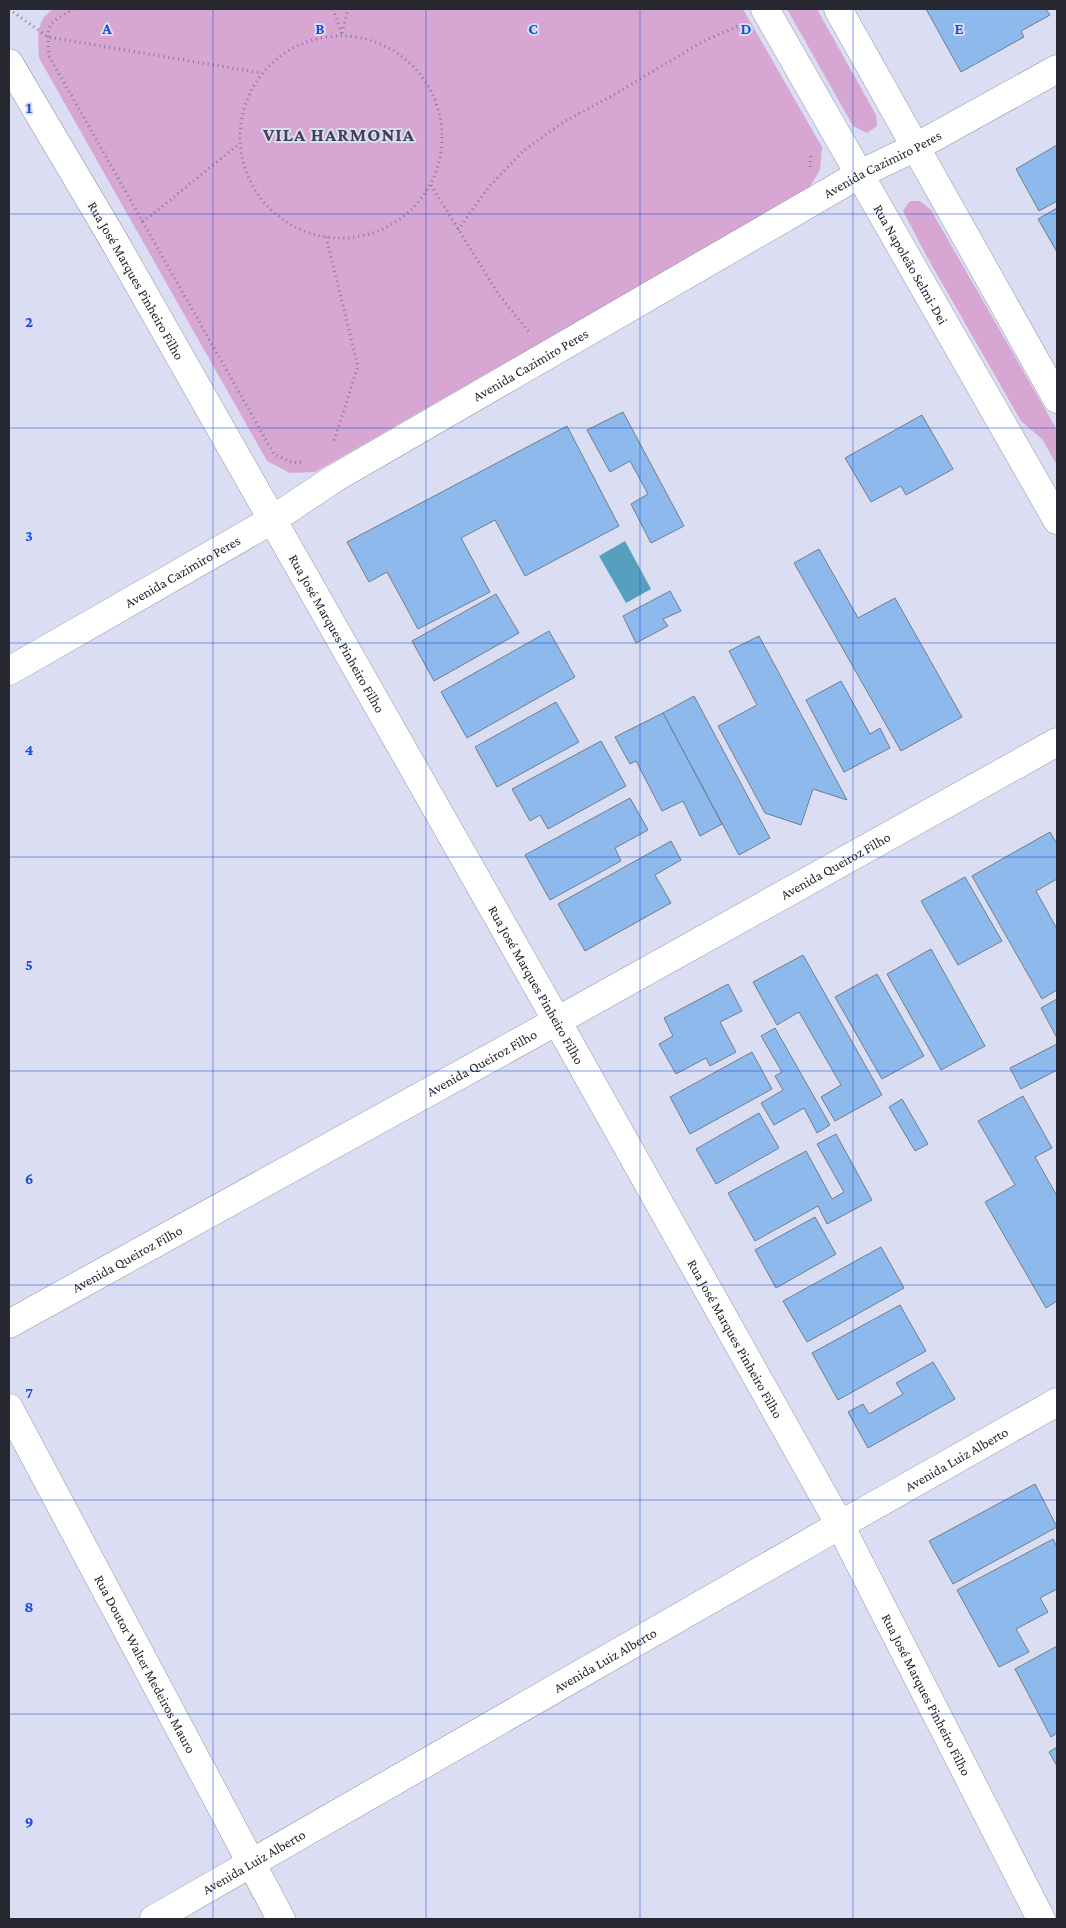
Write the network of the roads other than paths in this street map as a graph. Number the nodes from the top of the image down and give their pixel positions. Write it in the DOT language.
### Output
graph roads {
  1 [pos="765,9"];
  2 [pos="838,9"];
  3 [pos="9,63"];
  4 [pos="1057,69"];
  5 [pos="916,147"];
  6 [pos="860,174"];
  7 [pos="1057,399"];
  8 [pos="272,520"];
  9 [pos="1057,520"];
  10 [pos="9,671"];
  11 [pos="1057,742"];
  12 [pos="557,1021"];
  13 [pos="9,1324"];
  14 [pos="1057,1402"];
  15 [pos="9,1408"];
  16 [pos="840,1525"];
  17 [pos="251,1863"];
  18 [pos="154,1919"];
  19 [pos="281,1919"];
  20 [pos="1042,1919"];
  1 -- 6 [label="street, Rua Napoleão Selmi-Dei"];
  2 -- 5 [label="street"];
  3 -- 8 [label="street, Rua José Marques Pinheiro Filho"];
  4 -- 5 [label="street, Avenida Cazimiro Peres"];
  5 -- 6 [label="street, Avenida Cazimiro Peres"];
  5 -- 7 [label="street"];
  6 -- 8 [label="street, Avenida Cazimiro Peres"];
  6 -- 9 [label="street, Rua Napoleão Selmi-Dei"];
  8 -- 10 [label="street, Avenida Cazimiro Peres"];
  8 -- 12 [label="street, Rua José Marques Pinheiro Filho"];
  11 -- 12 [label="street, Avenida Queiroz Filho"];
  12 -- 13 [label="street, Avenida Queiroz Filho"];
  12 -- 16 [label="street, Rua José Marques Pinheiro Filho"];
  14 -- 16 [label="street, Avenida Luiz Alberto"];
  15 -- 17 [label="street, Rua Doutor Walter Medeiros Mauro"];
  16 -- 17 [label="street, Avenida Luiz Alberto"];
  16 -- 20 [label="street, Rua José Marques Pinheiro Filho"];
  17 -- 18 [label="street, Avenida Luiz Alberto"];
  17 -- 19 [label="street, Rua Doutor Walter Medeiros Mauro"];
}
